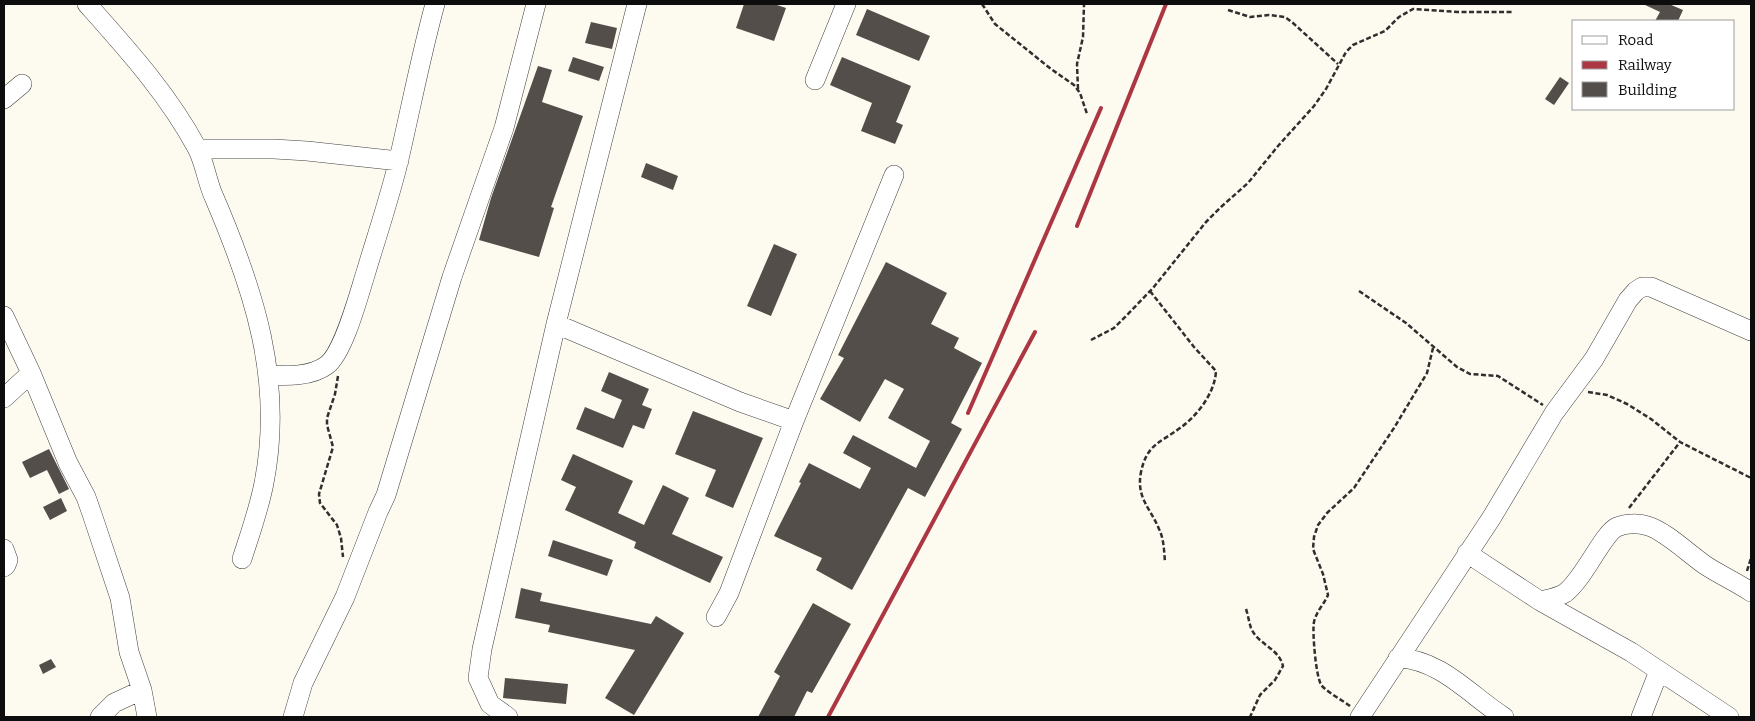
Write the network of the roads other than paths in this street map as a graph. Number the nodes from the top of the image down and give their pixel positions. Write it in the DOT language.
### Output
graph roads {
  1 [pos="87,4"];
  2 [pos="435,4"];
  3 [pos="536,4"];
  4 [pos="636,4"];
  5 [pos="846,4"];
  6 [pos="815,80"];
  7 [pos="22,84"];
  8 [pos="4,99"];
  9 [pos="198,149"];
  10 [pos="399,161"];
  11 [pos="894,175"];
  12 [pos="4,316"];
  13 [pos="556,324"];
  14 [pos="1751,332"];
  15 [pos="31,373"];
  16 [pos="268,375"];
  17 [pos="4,398"];
  18 [pos="794,421"];
  19 [pos="4,549"];
  20 [pos="1467,553"];
  21 [pos="242,559"];
  22 [pos="4,567"];
  23 [pos="1751,592"];
  24 [pos="1540,601"];
  25 [pos="716,617"];
  26 [pos="1398,658"];
  27 [pos="1659,672"];
  28 [pos="142,690"];
  29 [pos="1496,715"];
  30 [pos="1361,716"];
  31 [pos="100,717"];
  32 [pos="147,717"];
  33 [pos="293,717"];
  34 [pos="508,717"];
  35 [pos="1641,717"];
  36 [pos="1729,717"];
  1 -- 9 [label="street"];
  2 -- 10 [label="street"];
  3 -- 33 [label="street"];
  4 -- 13 [label="street"];
  5 -- 6 [label="street"];
  7 -- 8 [label="street"];
  9 -- 10 [label="street"];
  9 -- 16 [label="street"];
  10 -- 16 [label="street"];
  11 -- 18 [label="street"];
  12 -- 15 [label="street"];
  13 -- 18 [label="street"];
  13 -- 34 [label="street"];
  14 -- 20 [label="street"];
  15 -- 17 [label="street"];
  15 -- 28 [label="street"];
  16 -- 21 [label="street"];
  18 -- 25 [label="street"];
  19 -- 22 [label="street"];
  20 -- 24 [label="street"];
  20 -- 26 [label="street"];
  23 -- 24 [label="street"];
  24 -- 27 [label="street"];
  26 -- 29 [label="street"];
  26 -- 30 [label="street"];
  27 -- 35 [label="street"];
  27 -- 36 [label="street"];
  28 -- 31 [label="street"];
  28 -- 32 [label="street"];
}
